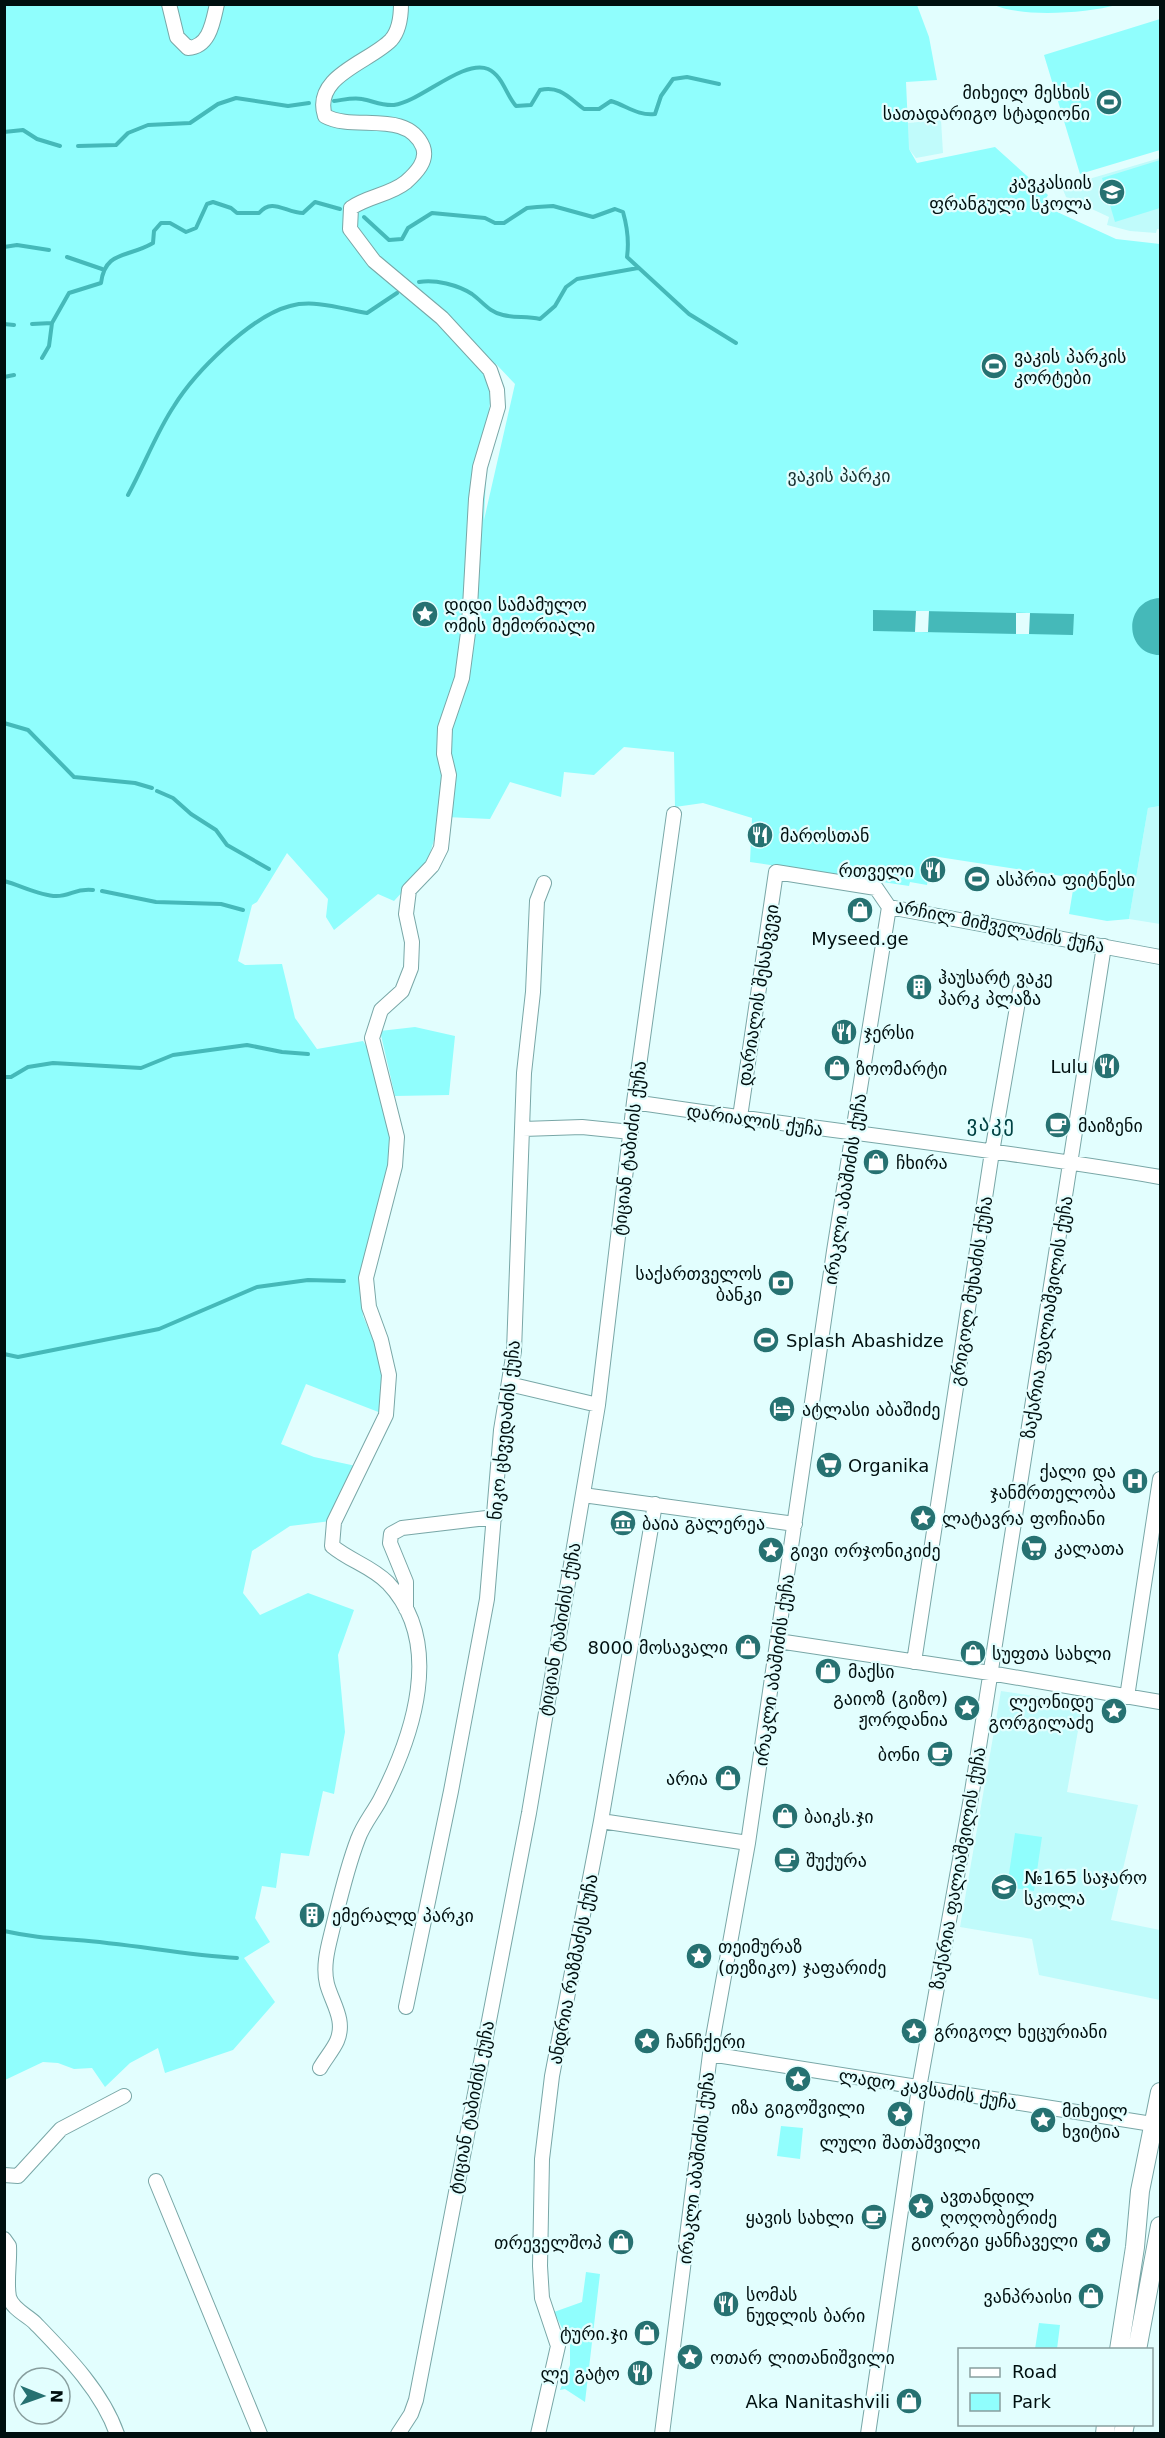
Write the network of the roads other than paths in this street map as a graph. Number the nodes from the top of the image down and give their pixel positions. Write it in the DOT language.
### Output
graph roads {
  1 [pos="168,4"];
  2 [pos="217,4"];
  3 [pos="401,4"];
  4 [pos="674,814"];
  5 [pos="776,873"];
  6 [pos="544,883"];
  7 [pos="889,906"];
  8 [pos="1104,946"];
  9 [pos="1161,957"];
  10 [pos="1020,990"];
  11 [pos="634,1102"];
  12 [pos="740,1118"];
  13 [pos="523,1129"];
  14 [pos="631,1132"];
  15 [pos="854,1135"];
  16 [pos="992,1152"];
  17 [pos="1071,1162"];
  18 [pos="1161,1177"];
  19 [pos="509,1384"];
  20 [pos="598,1405"];
  21 [pos="1161,1479"];
  22 [pos="583,1495"];
  23 [pos="655,1504"];
  24 [pos="495,1517"];
  25 [pos="795,1524"];
  26 [pos="406,1610"];
  27 [pos="778,1641"];
  28 [pos="914,1662"];
  29 [pos="990,1673"];
  30 [pos="1127,1697"];
  31 [pos="1161,1702"];
  32 [pos="601,1821"];
  33 [pos="748,1844"];
  34 [pos="406,2007"];
  35 [pos="710,2054"];
  36 [pos="320,2068"];
  37 [pos="919,2088"];
  38 [pos="1161,2092"];
  39 [pos="124,2096"];
  40 [pos="1149,2124"];
  41 [pos="4,2175"];
  42 [pos="156,2181"];
  43 [pos="1160,2227"];
  44 [pos="4,2239"];
  45 [pos="1119,2348"];
  46 [pos="1137,2348"];
  47 [pos="117,2433"];
  48 [pos="260,2433"];
  49 [pos="398,2433"];
  50 [pos="538,2433"];
  51 [pos="662,2433"];
  52 [pos="868,2433"];
  1 -- 2 [label="street"];
  3 -- 26 [label="street"];
  4 -- 11 [label="street, ტიციან ტაბიძის ქუჩა"];
  5 -- 7 [label="street, არჩილ მიშველაძის ქუჩა"];
  5 -- 12 [label="street, დარიალის შესახვევი"];
  6 -- 13 [label="street, ნიკო ცხვედაძის ქუჩა"];
  7 -- 8 [label="street, არჩილ მიშველაძის ქუჩა"];
  7 -- 15 [label="street, ირაკლი აბაშიძის ქუჩა"];
  8 -- 9 [label="street, არჩილ მიშველაძის ქუჩა"];
  8 -- 17 [label="street, ზაქარია ფალიაშვილის ქუჩა"];
  10 -- 16 [label="street, გრიგოლ მუხაძის ქუჩა"];
  11 -- 12 [label="street, დარიალის ქუჩა"];
  11 -- 14 [label="street, ტიციან ტაბიძის ქუჩა"];
  12 -- 15 [label="street, დარიალის ქუჩა"];
  13 -- 14 [label="street"];
  13 -- 19 [label="street, ნიკო ცხვედაძის ქუჩა"];
  14 -- 20 [label="street, ტიციან ტაბიძის ქუჩა"];
  15 -- 16 [label="street, დარიალის ქუჩა"];
  15 -- 25 [label="street, ირაკლი აბაშიძის ქუჩა"];
  16 -- 17 [label="street, დარიალის ქუჩა"];
  16 -- 28 [label="street, გრიგოლ მუხაძის ქუჩა"];
  17 -- 18 [label="street, დარიალის ქუჩა"];
  17 -- 29 [label="street, ზაქარია ფალიაშვილის ქუჩა"];
  19 -- 20 [label="street"];
  19 -- 24 [label="street, ნიკო ცხვედაძის ქუჩა"];
  20 -- 22 [label="street, ტიციან ტაბიძის ქუჩა"];
  21 -- 30 [label="street"];
  22 -- 23 [label="street"];
  22 -- 49 [label="street, ტიციან ტაბიძის ქუჩა"];
  23 -- 25 [label="street"];
  23 -- 32 [label="street, ანდრია რაზმაძეს ქუჩა"];
  24 -- 26 [label="street"];
  24 -- 34 [label="street, ნიკო ცხვედაძის ქუჩა"];
  25 -- 27 [label="street, ირაკლი აბაშიძის ქუჩა"];
  26 -- 36 [label="street"];
  27 -- 28 [label="street"];
  27 -- 33 [label="street, ირაკლი აბაშიძის ქუჩა"];
  28 -- 29 [label="street"];
  29 -- 30 [label="street"];
  29 -- 37 [label="street, ზაქარია ფალიაშვილის ქუჩა"];
  30 -- 31 [label="street"];
  32 -- 33 [label="street"];
  32 -- 50 [label="street, ანდრია რაზმაძეს ქუჩა"];
  33 -- 35 [label="street, ირაკლი აბაშიძის ქუჩა"];
  35 -- 37 [label="street, ლადო კავსაძის ქუჩა"];
  35 -- 51 [label="street, ირაკლი აბაშიძის ქუჩა"];
  37 -- 40 [label="street, ლადო კავსაძის ქუჩა"];
  37 -- 52 [label="street, ზაქარია ფალიაშვილის ქუჩა"];
  38 -- 40 [label="main road"];
  39 -- 41 [label="street"];
  40 -- 45 [label="main road"];
  42 -- 48 [label="street"];
  43 -- 46 [label="main road"];
  44 -- 47 [label="street"];
}
